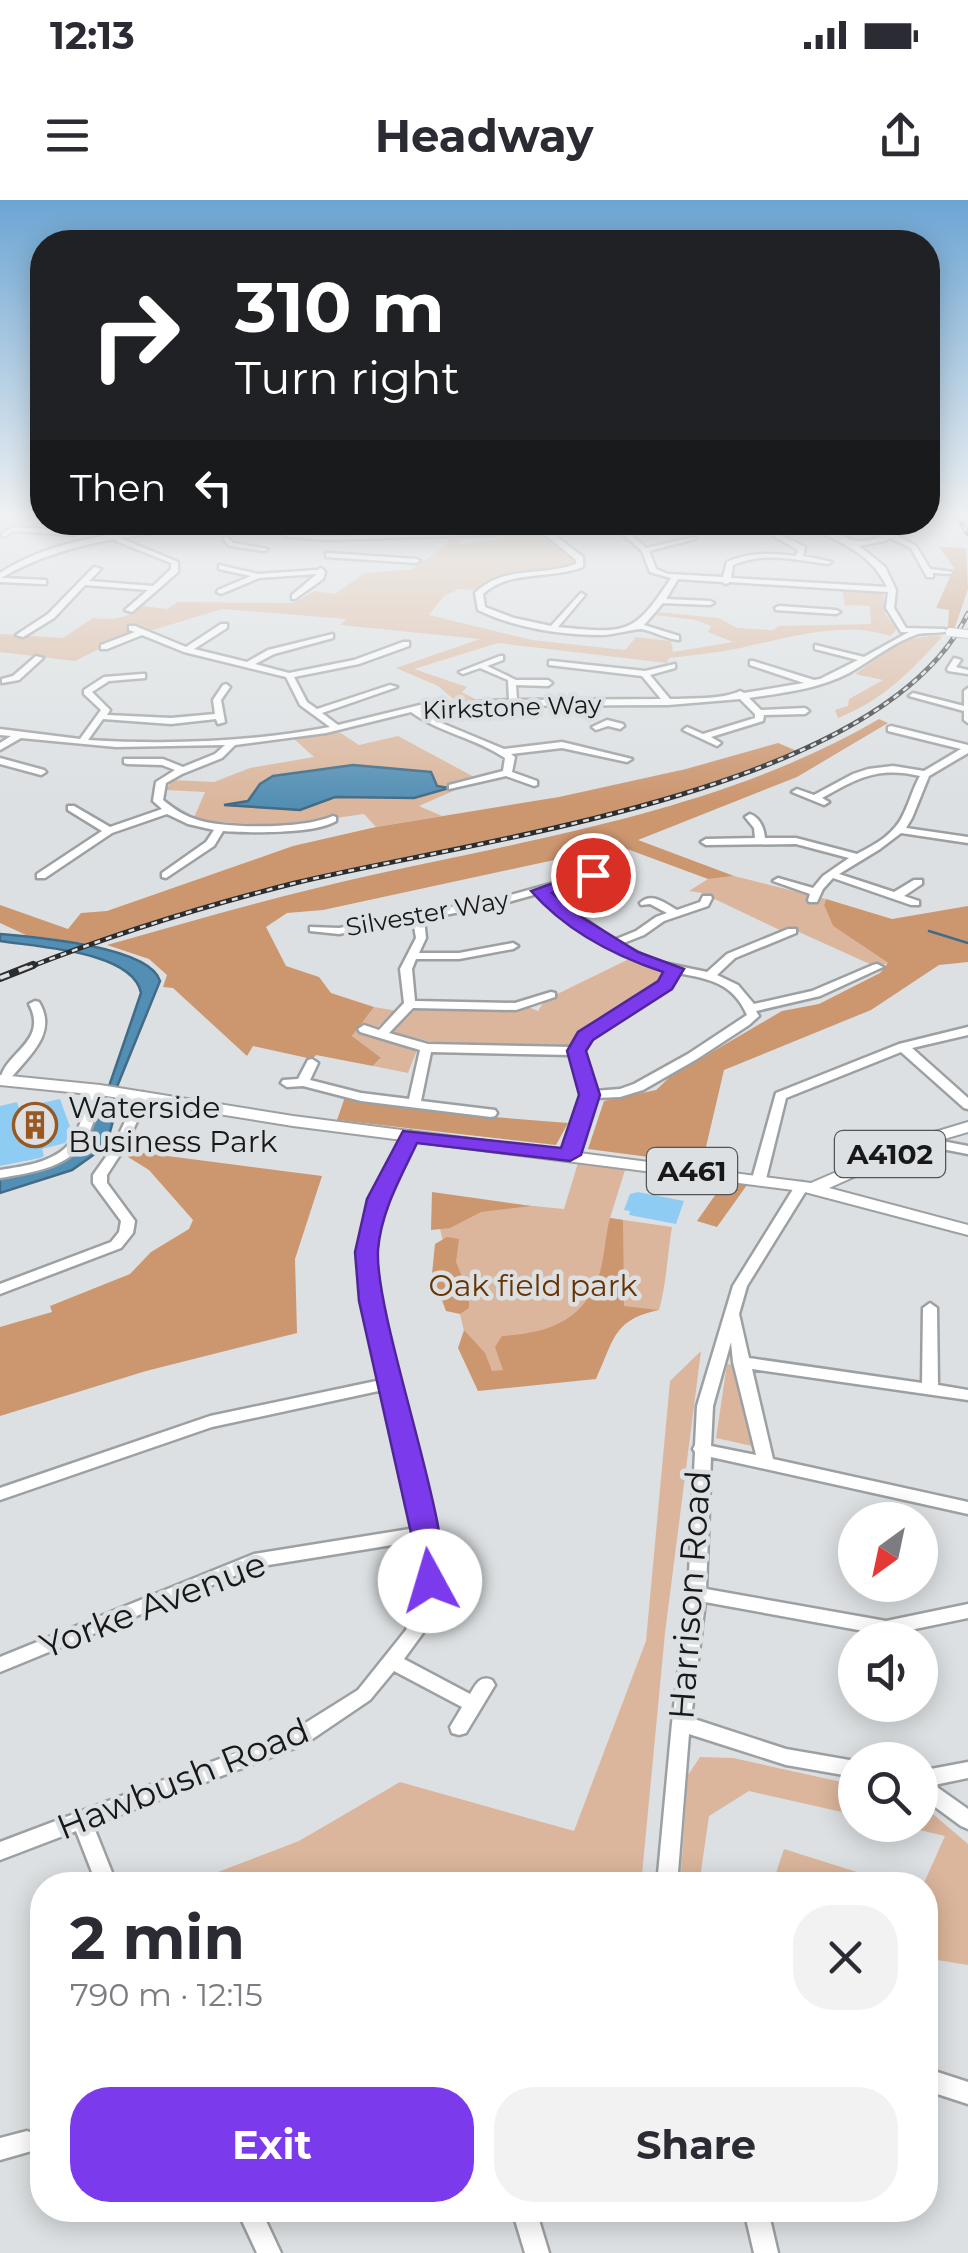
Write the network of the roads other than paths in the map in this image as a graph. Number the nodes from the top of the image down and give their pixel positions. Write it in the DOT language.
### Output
graph roads {
  1 [pos="56,612"];
  2 [pos="488,612"];
  3 [pos="567,612"];
  4 [pos="650,612"];
  5 [pos="779,612"];
  6 [pos="836,612"];
  7 [pos="893,612"];
  8 [pos="224,626"];
  9 [pos="554,626"];
  10 [pos="638,626"];
  11 [pos="913,629"];
  12 [pos="672,634"];
  13 [pos="968,634"];
  14 [pos="20,635"];
  15 [pos="330,636"];
  16 [pos="406,644"];
  17 [pos="104,647"];
  18 [pos="816,647"];
  19 [pos="187,650"];
  20 [pos="500,658"];
  21 [pos="21,660"];
  22 [pos="867,660"];
  23 [pos="957,660"];
  24 [pos="750,662"];
  25 [pos="250,663"];
  26 [pos="559,665"];
  27 [pos="480,666"];
  28 [pos="672,666"];
  29 [pos="462,672"];
  30 [pos="968,672"];
  31 [pos="644,674"];
  32 [pos="289,675"];
  33 [pos="142,676"];
  34 [pos="514,682"];
  35 [pos="5,683"];
  36 [pos="548,683"];
  37 [pos="814,683"];
  38 [pos="968,690"];
  39 [pos="404,691"];
  40 [pos="206,693"];
  41 [pos="740,694"];
  42 [pos="913,696"];
  43 [pos="668,702"];
  44 [pos="512,704"];
  45 [pos="609,704"];
  46 [pos="412,710"];
  47 [pos="805,711"];
  48 [pos="316,712"];
  49 [pos="759,713"];
  50 [pos="967,714"];
  51 [pos="104,717"];
  52 [pos="620,726"];
  53 [pos="337,728"];
  54 [pos="890,729"];
  55 [pos="687,730"];
  56 [pos="0,732"];
  57 [pos="19,735"];
  58 [pos="702,737"];
  59 [pos="82,742"];
  60 [pos="232,742"];
  61 [pos="717,743"];
  62 [pos="0,747"];
  63 [pos="967,751"];
  64 [pos="504,752"];
  65 [pos="0,761"];
  66 [pos="124,761"];
  67 [pos="606,763"];
  68 [pos="180,769"];
  69 [pos="27,770"];
  70 [pos="41,772"];
  71 [pos="507,773"];
  72 [pos="925,774"];
  73 [pos="16,776"];
  74 [pos="534,783"];
  75 [pos="452,787"];
  76 [pos="797,792"];
  77 [pos="69,807"];
  78 [pos="167,812"];
  79 [pos="750,817"];
  80 [pos="329,824"];
  81 [pos="221,826"];
  82 [pos="899,830"];
  83 [pos="109,831"];
  84 [pos="760,839"];
  85 [pos="968,840"];
  86 [pos="706,842"];
  87 [pos="859,858"];
  88 [pos="189,874"];
  89 [pos="833,874"];
  90 [pos="26,877"];
  91 [pos="621,878"];
  92 [pos="778,881"];
  93 [pos="918,882"];
  94 [pos="539,891"];
  95 [pos="814,896"];
  96 [pos="896,896"];
  97 [pos="707,898"];
  98 [pos="645,903"];
  99 [pos="915,903"];
  100 [pos="674,913"];
  101 [pos="418,917"];
  102 [pos="314,929"];
  103 [pos="792,931"];
  104 [pos="616,943"];
  105 [pos="508,951"];
  106 [pos="413,956"];
  107 [pos="877,966"];
  108 [pos="674,969"];
  109 [pos="709,976"];
  110 [pos="551,995"];
  111 [pos="35,1004"];
  112 [pos="410,1004"];
  113 [pos="751,1008"];
  114 [pos="740,1028"];
  115 [pos="364,1029"];
  116 [pos="968,1031"];
  117 [pos="382,1034"];
  118 [pos="705,1046"];
  119 [pos="903,1047"];
  120 [pos="427,1048"];
  121 [pos="576,1051"];
  122 [pos="312,1063"];
  123 [pos="1,1080"];
  124 [pos="303,1082"];
  125 [pos="287,1083"];
  126 [pos="98,1090"];
  127 [pos="589,1095"];
  128 [pos="142,1096"];
  129 [pos="414,1104"];
  130 [pos="968,1105"];
  131 [pos="491,1113"];
  132 [pos="968,1127"];
  133 [pos="410,1135"];
  134 [pos="921,1140"];
  135 [pos="968,1150"];
  136 [pos="570,1155"];
  137 [pos="0,1174"];
  138 [pos="758,1180"];
  139 [pos="809,1187"];
  140 [pos="968,1230"];
  141 [pos="0,1288"];
  142 [pos="732,1308"];
  143 [pos="930,1308"];
  144 [pos="740,1362"];
  145 [pos="388,1384"];
  146 [pos="930,1389"];
  147 [pos="968,1395"];
  148 [pos="701,1449"];
  149 [pos="766,1465"];
  150 [pos="0,1494"];
  151 [pos="968,1508"];
  152 [pos="425,1533"];
  153 [pos="697,1594"];
  154 [pos="968,1611"];
  155 [pos="394,1662"];
  156 [pos="0,1665"];
  157 [pos="486,1686"];
  158 [pos="472,1704"];
  159 [pos="680,1722"];
  160 [pos="459,1727"];
  161 [pos="838,1766"];
  162 [pos="968,1770"];
  163 [pos="938,1778"];
  164 [pos="938,1796"];
  165 [pos="81,1820"];
  166 [pos="968,1820"];
  167 [pos="0,1851"];
  168 [pos="103,1872"];
  169 [pos="668,1872"];
  170 [pos="938,2084"];
  171 [pos="968,2094"];
  172 [pos="27,2142"];
  173 [pos="0,2149"];
  174 [pos="255,2222"];
  175 [pos="528,2222"];
  176 [pos="759,2222"];
  177 [pos="269,2253"];
  178 [pos="537,2253"];
  179 [pos="766,2253"];
  1 -- 14 [label="street"];
  2 -- 9 [label="street"];
  3 -- 9 [label="street"];
  4 -- 10 [label="street"];
  5 -- 6 [label="street"];
  7 -- 11 [label="street"];
  8 -- 19 [label="street"];
  9 -- 10 [label="street"];
  10 -- 12 [label="street"];
  11 -- 13 [label="street, Kirkstone Way, bridge"];
  11 -- 22 [label="street, Kirkstone Way"];
  15 -- 25 [label="street"];
  16 -- 32 [label="street"];
  17 -- 19 [label="street"];
  18 -- 22 [label="street"];
  19 -- 25 [label="street"];
  20 -- 27 [label="street"];
  21 -- 35 [label="street"];
  22 -- 37 [label="street, Kirkstone Way"];
  23 -- 30 [label="street"];
  24 -- 37 [label="street"];
  25 -- 32 [label="street"];
  26 -- 31 [label="street"];
  27 -- 29 [label="street"];
  27 -- 34 [label="street"];
  28 -- 31 [label="street"];
  31 -- 43 [label="street"];
  32 -- 48 [label="street"];
  33 -- 51 [label="street"];
  34 -- 36 [label="street"];
  34 -- 44 [label="street"];
  37 -- 41 [label="street, Kirkstone Way"];
  38 -- 50 [label="street"];
  39 -- 48 [label="street"];
  40 -- 51 [label="street"];
  41 -- 43 [label="street, Kirkstone Way"];
  41 -- 49 [label="street"];
  42 -- 50 [label="street"];
  43 -- 45 [label="street, Kirkstone Way"];
  44 -- 45 [label="street, Kirkstone Way"];
  44 -- 46 [label="street, Kirkstone Way"];
  45 -- 52 [label="street"];
  46 -- 53 [label="street, Kirkstone Way"];
  46 -- 64 [label="street"];
  47 -- 49 [label="street"];
  48 -- 53 [label="street"];
  49 -- 58 [label="street"];
  51 -- 59 [label="street"];
  53 -- 60 [label="street, Kirkstone Way"];
  54 -- 63 [label="street"];
  55 -- 58 [label="street"];
  56 -- 57 [label="street, Kirkstone Way"];
  57 -- 59 [label="street, Kirkstone Way"];
  57 -- 62 [label="street"];
  58 -- 61 [label="street"];
  59 -- 60 [label="street, Kirkstone Way"];
  60 -- 68 [label="street"];
  63 -- 72 [label="street"];
  64 -- 67 [label="street"];
  64 -- 71 [label="street"];
  65 -- 69 [label="street"];
  66 -- 68 [label="street"];
  68 -- 78 [label="street"];
  69 -- 70 [label="street"];
  69 -- 73 [label="street"];
  71 -- 74 [label="street"];
  71 -- 75 [label="street"];
  72 -- 76 [label="street"];
  72 -- 82 [label="street"];
  77 -- 83 [label="street"];
  78 -- 81 [label="street"];
  78 -- 83 [label="street"];
  79 -- 84 [label="street"];
  80 -- 81 [label="street"];
  81 -- 88 [label="street"];
  82 -- 85 [label="street"];
  82 -- 87 [label="street"];
  83 -- 90 [label="street"];
  84 -- 86 [label="street"];
  84 -- 87 [label="street"];
  87 -- 89 [label="street"];
  89 -- 95 [label="street"];
  89 -- 96 [label="street"];
  91 -- 94 [label="street, Silvester Way"];
  92 -- 95 [label="street"];
  93 -- 96 [label="street"];
  94 -- 101 [label="street, Silvester Way"];
  94 -- 104 [label="street"];
  96 -- 99 [label="street"];
  97 -- 100 [label="street"];
  98 -- 100 [label="street"];
  100 -- 104 [label="street"];
  101 -- 102 [label="street, Silvester Way"];
  101 -- 106 [label="street"];
  103 -- 109 [label="street"];
  104 -- 108 [label="street"];
  105 -- 106 [label="street"];
  106 -- 112 [label="street"];
  107 -- 113 [label="street"];
  108 -- 109 [label="street"];
  108 -- 121 [label="street"];
  109 -- 113 [label="street"];
  110 -- 112 [label="street"];
  111 -- 123 [label="street"];
  112 -- 117 [label="street"];
  113 -- 114 [label="street"];
  114 -- 118 [label="street"];
  115 -- 117 [label="street"];
  116 -- 119 [label="street"];
  117 -- 120 [label="street"];
  118 -- 127 [label="street"];
  119 -- 130 [label="street"];
  119 -- 138 [label="street"];
  120 -- 121 [label="street"];
  120 -- 129 [label="street"];
  121 -- 127 [label="street"];
  122 -- 124 [label="street"];
  123 -- 126 [label="main road, A461"];
  124 -- 125 [label="street"];
  124 -- 129 [label="street"];
  126 -- 128 [label="main road, A461"];
  126 -- 137 [label="street"];
  127 -- 136 [label="street"];
  128 -- 133 [label="main road, A461"];
  128 -- 141 [label="street"];
  129 -- 131 [label="street"];
  132 -- 134 [label="main road, A4102"];
  133 -- 136 [label="main road, A461"];
  133 -- 145 [label="street, Hawbush Road"];
  134 -- 135 [label="street"];
  134 -- 139 [label="main road, A4102"];
  136 -- 138 [label="main road, A461"];
  138 -- 139 [label="main road, A461"];
  139 -- 140 [label="main road, A461"];
  139 -- 142 [label="street, Harrison Road"];
  142 -- 144 [label="street"];
  142 -- 148 [label="street, Harrison Road"];
  143 -- 146 [label="street"];
  144 -- 146 [label="street"];
  144 -- 149 [label="street"];
  145 -- 150 [label="street"];
  145 -- 152 [label="street, Hawbush Road"];
  146 -- 147 [label="street"];
  148 -- 149 [label="street"];
  148 -- 153 [label="street, Harrison Road"];
  149 -- 151 [label="street"];
  152 -- 155 [label="street, Hawbush Road"];
  152 -- 156 [label="street, Yorke Avenue"];
  153 -- 154 [label="street"];
  153 -- 159 [label="street, Harrison Road"];
  155 -- 158 [label="street"];
  155 -- 165 [label="street, Hawbush Road"];
  157 -- 158 [label="street"];
  158 -- 160 [label="street"];
  159 -- 161 [label="street"];
  159 -- 169 [label="street, Harrison Road"];
  162 -- 163 [label="street"];
  164 -- 166 [label="street"];
  165 -- 167 [label="street, Hawbush Road"];
  165 -- 168 [label="street"];
  170 -- 171 [label="street"];
  172 -- 173 [label="street"];
  174 -- 177 [label="street"];
  175 -- 178 [label="street"];
  176 -- 179 [label="street"];
}
